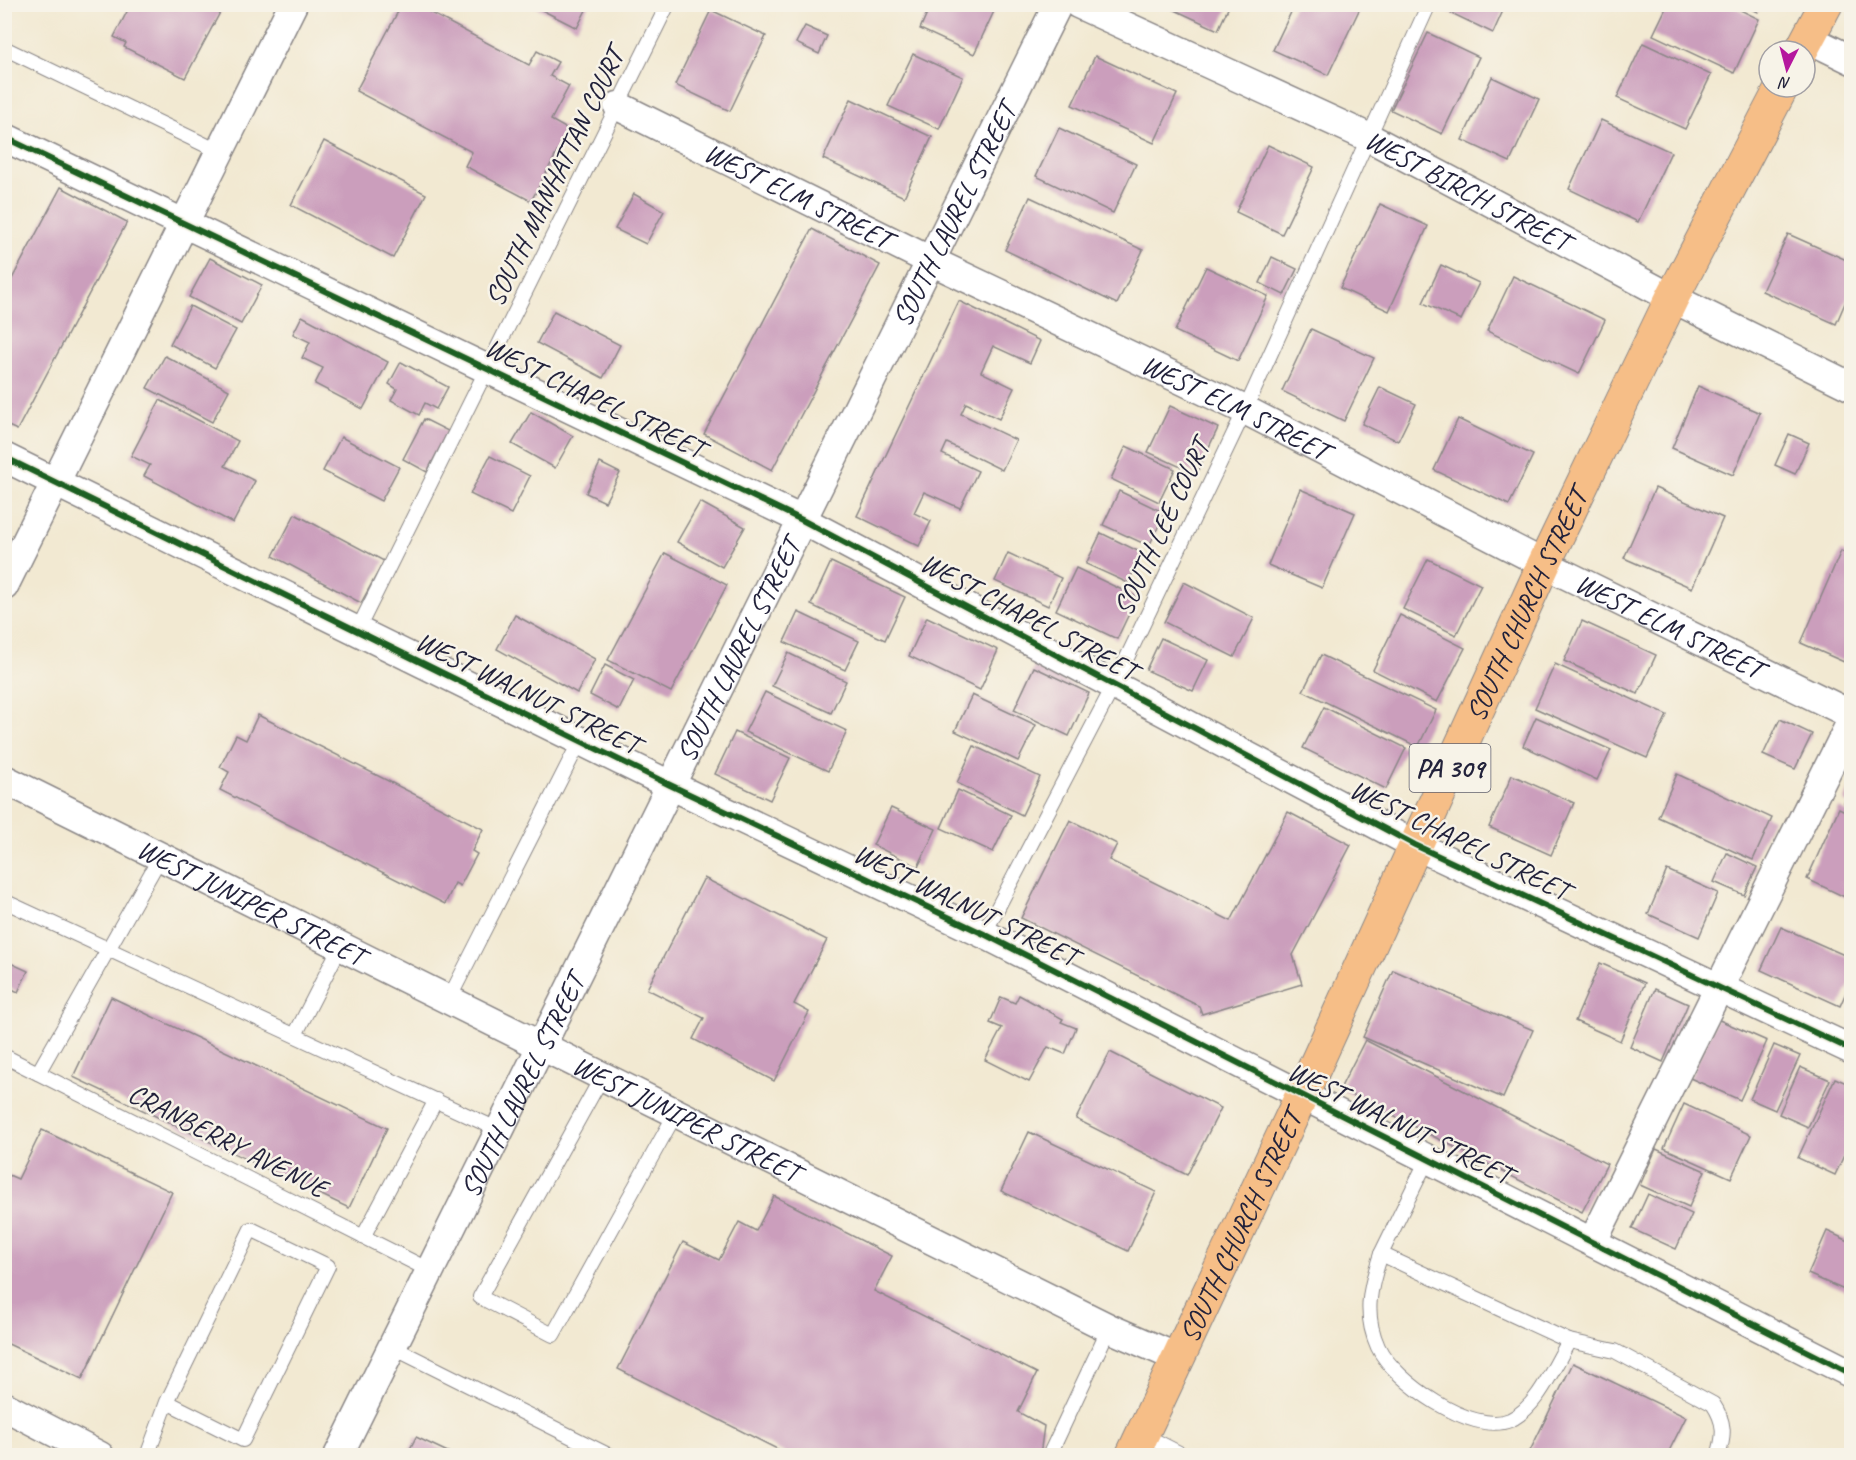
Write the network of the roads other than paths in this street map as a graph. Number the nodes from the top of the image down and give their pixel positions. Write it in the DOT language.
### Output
graph roads {
  1 [pos="293,4"];
  2 [pos="668,4"];
  3 [pos="1058,4"];
  4 [pos="1078,4"];
  5 [pos="1429,4"];
  6 [pos="1826,4"];
  7 [pos="1807,39"];
  8 [pos="4,48"];
  9 [pos="1817,48"];
  10 [pos="1851,60"];
  11 [pos="1776,99"];
  12 [pos="618,106"];
  13 [pos="4,137"];
  14 [pos="1370,138"];
  15 [pos="220,152"];
  16 [pos="184,225"];
  17 [pos="931,261"];
  18 [pos="1672,298"];
  19 [pos="488,368"];
  20 [pos="1851,387"];
  21 [pos="1245,410"];
  22 [pos="4,457"];
  23 [pos="56,483"];
  24 [pos="802,520"];
  25 [pos="1544,564"];
  26 [pos="4,586"];
  27 [pos="357,631"];
  28 [pos="1114,685"];
  29 [pos="1851,715"];
  30 [pos="1851,720"];
  31 [pos="580,741"];
  32 [pos="4,779"];
  33 [pos="670,786"];
  34 [pos="1415,844"];
  35 [pos="161,856"];
  36 [pos="4,901"];
  37 [pos="984,934"];
  38 [pos="341,945"];
  39 [pos="108,949"];
  40 [pos="1718,986"];
  41 [pos="449,999"];
  42 [pos="295,1035"];
  43 [pos="542,1044"];
  44 [pos="1851,1050"];
  45 [pos="4,1056"];
  46 [pos="38,1072"];
  47 [pos="603,1075"];
  48 [pos="1301,1097"];
  49 [pos="436,1100"];
  50 [pos="677,1111"];
  51 [pos="499,1130"];
  52 [pos="1428,1160"];
  53 [pos="363,1237"];
  54 [pos="1593,1241"];
  55 [pos="1380,1254"];
  56 [pos="429,1270"];
  57 [pos="1109,1328"];
  58 [pos="1569,1341"];
  59 [pos="392,1347"];
  60 [pos="1178,1358"];
  61 [pos="1851,1374"];
  62 [pos="167,1402"];
  63 [pos="4,1406"];
  64 [pos="1137,1445"];
  65 [pos="100,1455"];
  66 [pos="147,1455"];
  67 [pos="338,1455"];
  68 [pos="610,1455"];
  69 [pos="1048,1455"];
  70 [pos="1185,1455"];
  71 [pos="1718,1455"];
  1 -- 15 [label="street"];
  2 -- 12 [label="lane, SOUTH MANHATTAN COURT"];
  3 -- 17 [label="street, SOUTH LAUREL STREET"];
  4 -- 14 [label="street, WEST BIRCH STREET"];
  5 -- 14 [label="lane, SOUTH LEE COURT"];
  6 -- 7 [label="highway"];
  8 -- 15 [label="lane"];
  9 -- 10 [label="street"];
  11 -- 18 [label="highway, SOUTH CHURCH STREET / PA 309"];
  12 -- 17 [label="street, WEST ELM STREET"];
  12 -- 19 [label="lane, SOUTH MANHATTAN COURT"];
  13 -- 16 [label="street, WEST CHAPEL STREET"];
  14 -- 18 [label="street, WEST BIRCH STREET"];
  14 -- 21 [label="lane, SOUTH LEE COURT"];
  15 -- 16 [label="street"];
  16 -- 19 [label="street, WEST CHAPEL STREET"];
  16 -- 23 [label="street"];
  17 -- 21 [label="street, WEST ELM STREET"];
  17 -- 24 [label="street, SOUTH LAUREL STREET"];
  18 -- 20 [label="street, WEST BIRCH STREET"];
  18 -- 25 [label="highway, SOUTH CHURCH STREET / PA 309"];
  19 -- 24 [label="street, WEST CHAPEL STREET"];
  19 -- 27 [label="lane, SOUTH MANHATTAN COURT"];
  21 -- 25 [label="street, WEST ELM STREET"];
  21 -- 28 [label="lane, SOUTH LEE COURT"];
  22 -- 23 [label="street, WEST WALNUT STREET"];
  23 -- 26 [label="street"];
  23 -- 27 [label="street, WEST WALNUT STREET"];
  24 -- 28 [label="street, WEST CHAPEL STREET"];
  24 -- 33 [label="street, SOUTH LAUREL STREET"];
  25 -- 29 [label="street, WEST ELM STREET"];
  25 -- 34 [label="highway, SOUTH CHURCH STREET / PA 309"];
  27 -- 31 [label="street, WEST WALNUT STREET"];
  28 -- 34 [label="street, WEST CHAPEL STREET"];
  28 -- 37 [label="lane, SOUTH LEE COURT"];
  30 -- 40 [label="street"];
  31 -- 33 [label="street, WEST WALNUT STREET"];
  31 -- 41 [label="lane"];
  32 -- 35 [label="street, WEST JUNIPER STREET"];
  33 -- 37 [label="street, WEST WALNUT STREET"];
  33 -- 43 [label="street, SOUTH LAUREL STREET"];
  34 -- 40 [label="street, WEST CHAPEL STREET"];
  34 -- 48 [label="highway, SOUTH CHURCH STREET / PA 309"];
  35 -- 38 [label="street, WEST JUNIPER STREET"];
  35 -- 39 [label="lane"];
  36 -- 39 [label="lane"];
  37 -- 48 [label="street, WEST WALNUT STREET"];
  38 -- 41 [label="street, WEST JUNIPER STREET"];
  38 -- 42 [label="lane"];
  39 -- 42 [label="lane"];
  39 -- 46 [label="lane"];
  40 -- 44 [label="street, WEST CHAPEL STREET"];
  40 -- 54 [label="street"];
  41 -- 43 [label="street, WEST JUNIPER STREET"];
  42 -- 49 [label="lane"];
  43 -- 47 [label="street, WEST JUNIPER STREET"];
  43 -- 51 [label="street, SOUTH LAUREL STREET"];
  45 -- 46 [label="lane, CRANBERRY AVENUE"];
  46 -- 53 [label="lane, CRANBERRY AVENUE"];
  47 -- 50 [label="street, WEST JUNIPER STREET"];
  47 -- 50 [label="lane"];
  48 -- 52 [label="street, WEST WALNUT STREET"];
  48 -- 60 [label="highway, SOUTH CHURCH STREET / PA 309"];
  49 -- 51 [label="lane"];
  49 -- 53 [label="lane"];
  50 -- 57 [label="street, WEST JUNIPER STREET"];
  51 -- 56 [label="street, SOUTH LAUREL STREET"];
  52 -- 54 [label="street, WEST WALNUT STREET"];
  52 -- 55 [label="lane"];
  53 -- 56 [label="lane, CRANBERRY AVENUE"];
  54 -- 61 [label="street, WEST WALNUT STREET"];
  55 -- 58 [label="lane"];
  55 -- 58 [label="lane"];
  56 -- 59 [label="street, SOUTH LAUREL STREET"];
  57 -- 60 [label="street, WEST JUNIPER STREET"];
  57 -- 69 [label="lane"];
  58 -- 71 [label="lane"];
  59 -- 67 [label="street, SOUTH LAUREL STREET"];
  59 -- 68 [label="lane"];
  60 -- 64 [label="highway, SOUTH CHURCH STREET / PA 309"];
  62 -- 62 [label="lane"];
  62 -- 66 [label="lane"];
  63 -- 65 [label="street"];
  64 -- 70 [label="lane"];
}
